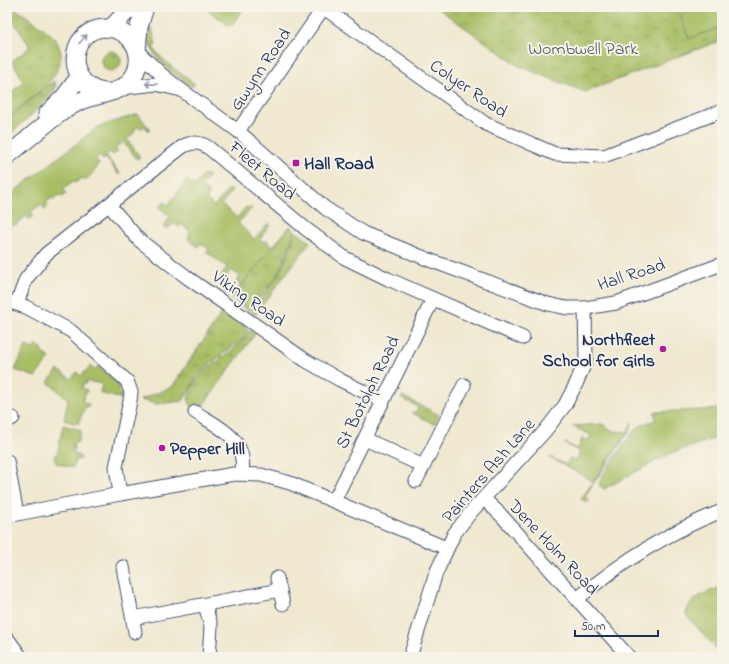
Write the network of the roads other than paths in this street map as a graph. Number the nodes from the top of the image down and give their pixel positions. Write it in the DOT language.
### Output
graph roads {
  1 [pos="131,7"];
  2 [pos="145,7"];
  3 [pos="324,7"];
  4 [pos="110,29"];
  5 [pos="137,51"];
  6 [pos="77,69"];
  7 [pos="180,89"];
  8 [pos="115,90"];
  9 [pos="722,110"];
  10 [pos="238,131"];
  11 [pos="7,147"];
  12 [pos="7,156"];
  13 [pos="109,205"];
  14 [pos="722,264"];
  15 [pos="433,299"];
  16 [pos="12,302"];
  17 [pos="585,308"];
  18 [pos="523,338"];
  19 [pos="464,385"];
  20 [pos="383,401"];
  21 [pos="195,412"];
  22 [pos="365,439"];
  23 [pos="7,461"];
  24 [pos="423,466"];
  25 [pos="242,473"];
  26 [pos="416,481"];
  27 [pos="120,494"];
  28 [pos="484,498"];
  29 [pos="334,501"];
  30 [pos="722,511"];
  31 [pos="12,515"];
  32 [pos="446,548"];
  33 [pos="123,567"];
  34 [pos="277,578"];
  35 [pos="280,590"];
  36 [pos="577,599"];
  37 [pos="283,604"];
  38 [pos="205,605"];
  39 [pos="133,618"];
  40 [pos="135,632"];
  41 [pos="7,638"];
  42 [pos="21,657"];
  43 [pos="210,657"];
  44 [pos="410,657"];
  45 [pos="629,657"];
  1 -- 4 [label="main road"];
  2 -- 5 [label="main road"];
  3 -- 9 [label="street, Colyer Road"];
  3 -- 10 [label="street, Gwynn Road"];
  4 -- 5 [label="main road, Hall Road"];
  6 -- 4 [label="main road, one-way"];
  5 -- 7 [label="street, Hall Road"];
  5 -- 8 [label="main road, Hall Road"];
  6 -- 8 [label="main road, Hall Road"];
  6 -- 11 [label="main road"];
  7 -- 8 [label="street, Hall Road, one-way"];
  7 -- 10 [label="street, Hall Road"];
  8 -- 12 [label="main road, Hall Road"];
  10 -- 17 [label="street, Hall Road"];
  13 -- 15 [label="street, Fleet Road"];
  13 -- 16 [label="street, Fleet Road"];
  13 -- 20 [label="street, Viking Road"];
  14 -- 17 [label="street, Hall Road"];
  15 -- 18 [label="street, Fleet Road"];
  15 -- 20 [label="street, St Botolph Road"];
  16 -- 27 [label="street"];
  17 -- 28 [label="street, Painters Ash Lane"];
  19 -- 24 [label="street"];
  20 -- 22 [label="street, St Botolph Road"];
  21 -- 25 [label="street"];
  22 -- 24 [label="street"];
  22 -- 29 [label="street, St Botolph Road"];
  23 -- 31 [label="street"];
  24 -- 26 [label="street"];
  25 -- 27 [label="street"];
  25 -- 29 [label="street"];
  27 -- 31 [label="street"];
  28 -- 32 [label="street, Painters Ash Lane"];
  28 -- 36 [label="street, Dene Holm Road"];
  29 -- 32 [label="street"];
  30 -- 36 [label="street"];
  32 -- 44 [label="street, Painters Ash Lane"];
  33 -- 39 [label="street"];
  34 -- 35 [label="street"];
  35 -- 37 [label="street"];
  35 -- 38 [label="street"];
  36 -- 45 [label="street, Dene Holm Road"];
  38 -- 39 [label="street"];
  38 -- 43 [label="street"];
  39 -- 40 [label="street"];
  41 -- 42 [label="street"];
}
